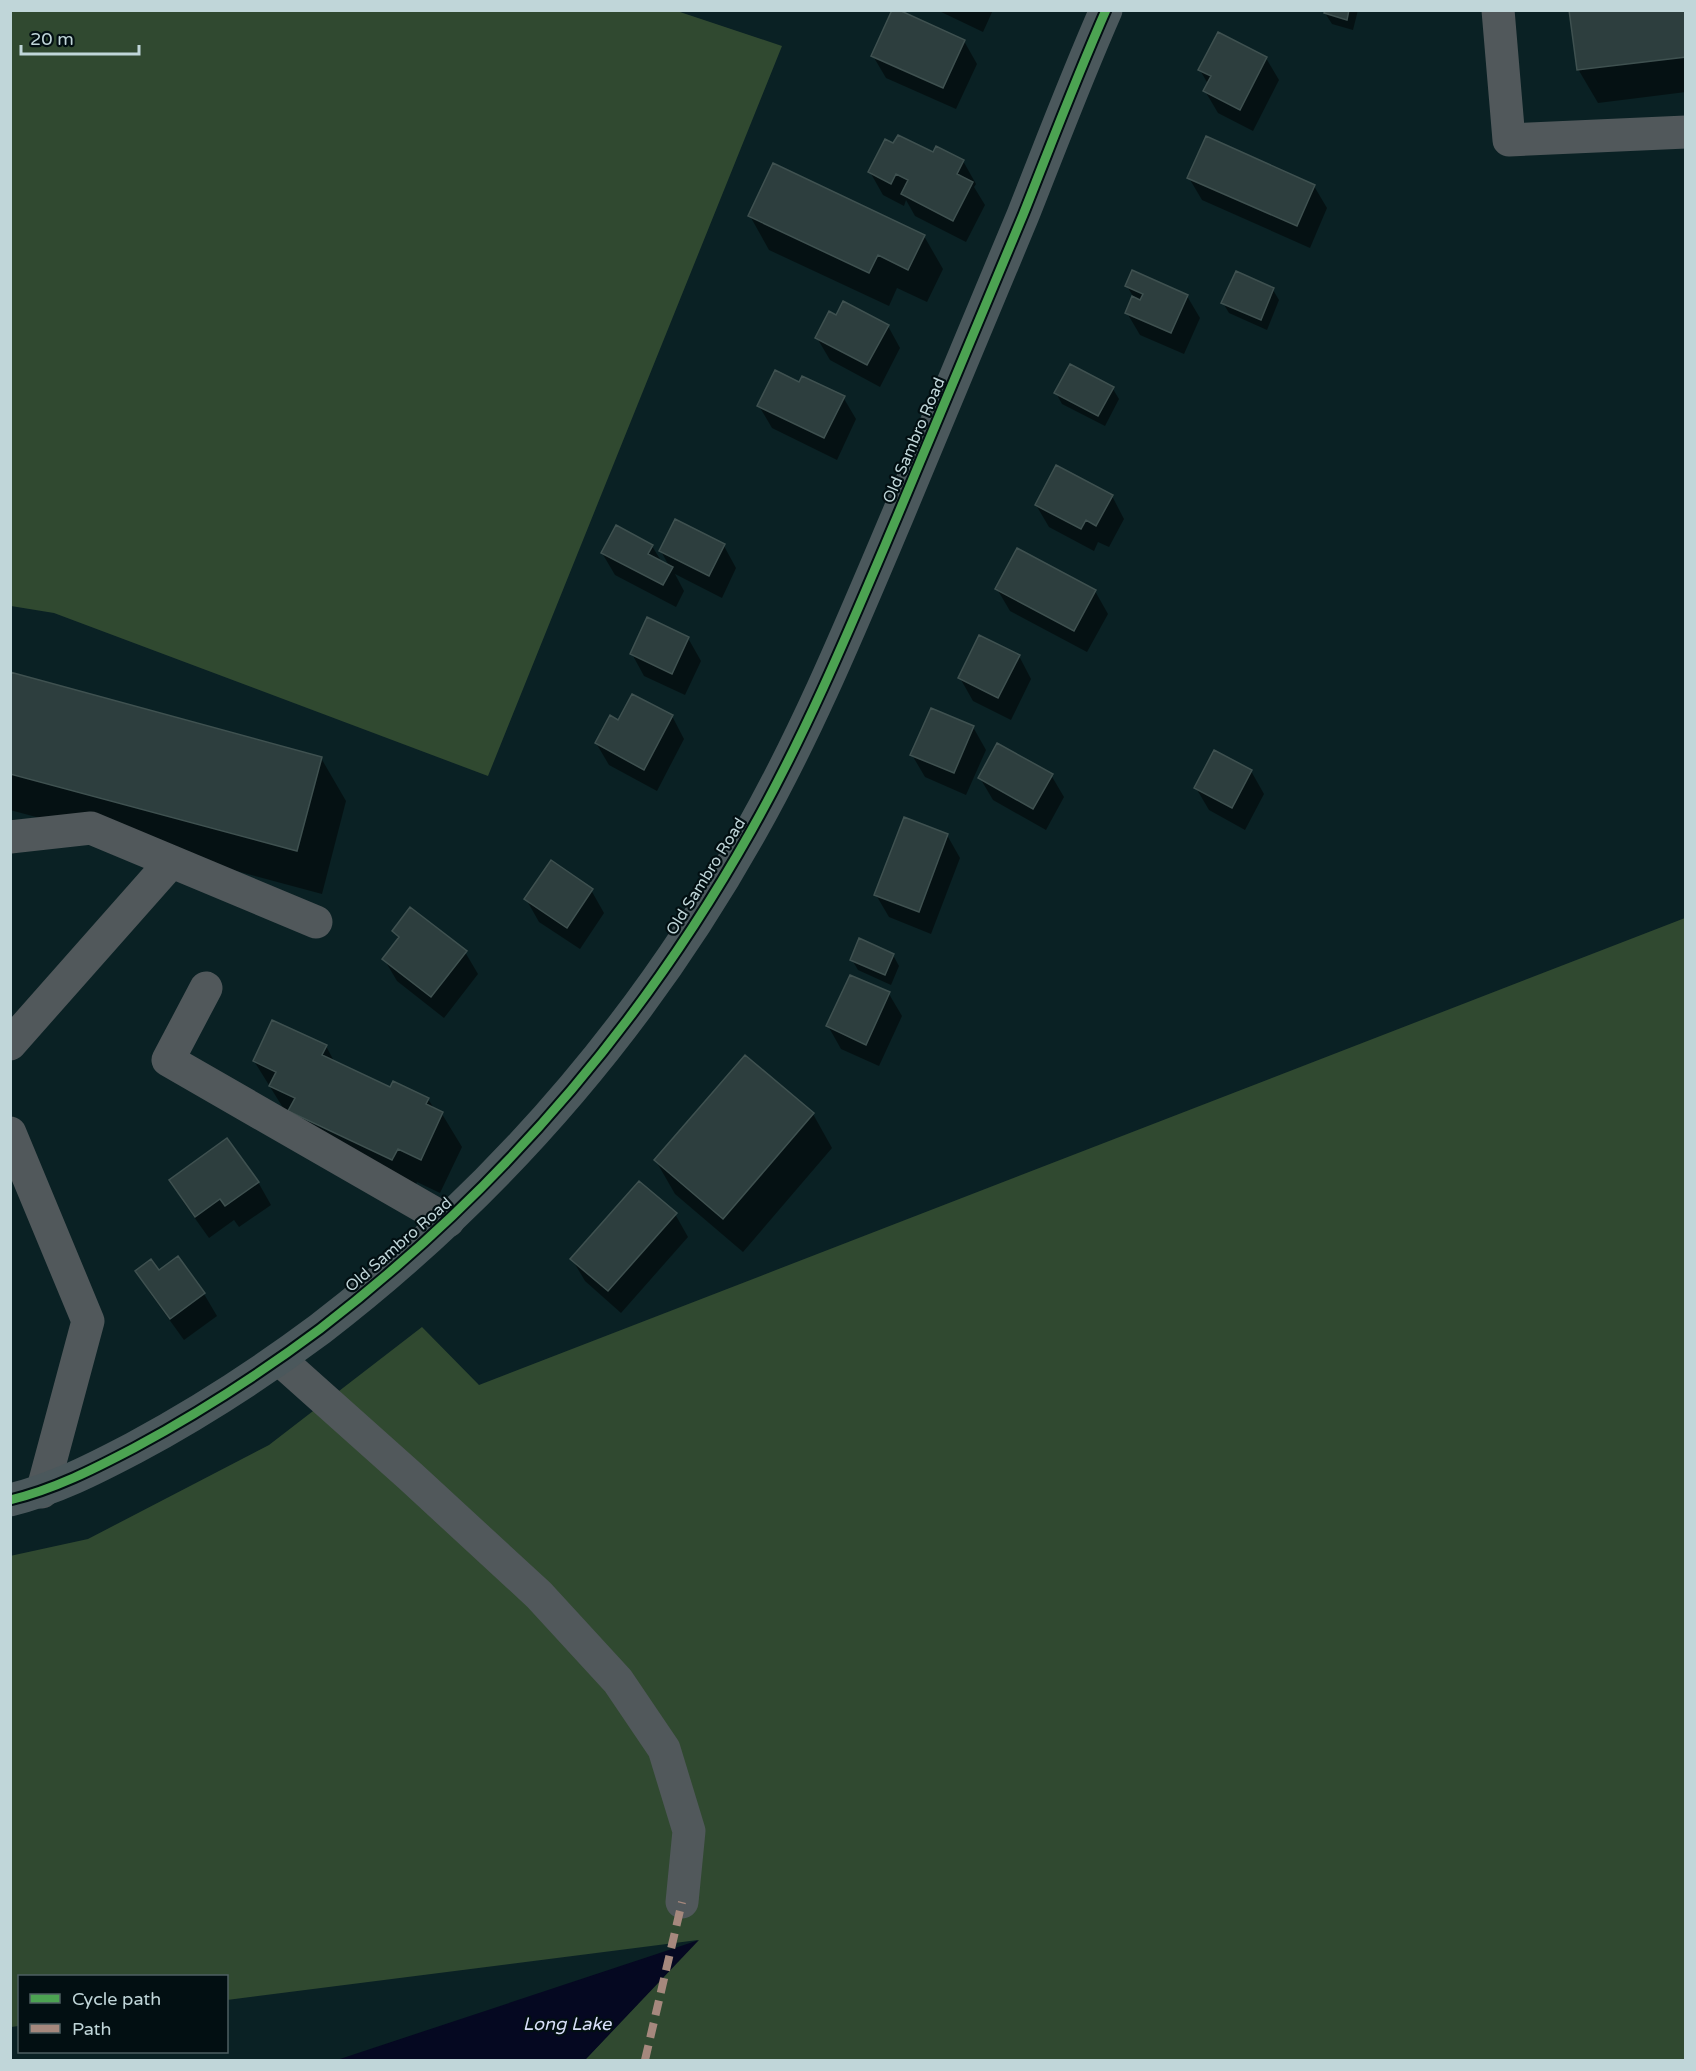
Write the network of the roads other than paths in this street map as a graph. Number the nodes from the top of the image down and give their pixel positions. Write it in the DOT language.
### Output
graph roads {
  1 [pos="1106,10"];
  2 [pos="1498,10"];
  3 [pos="1686,132"];
  4 [pos="10,837"];
  5 [pos="171,862"];
  6 [pos="316,922"];
  7 [pos="206,988"];
  8 [pos="10,1044"];
  9 [pos="10,1133"];
  10 [pos="448,1221"];
  11 [pos="279,1359"];
  12 [pos="42,1492"];
  13 [pos="10,1500"];
  14 [pos="682,1902"];
  1 -- 10 [label="main road, Old Sambro Road"];
  2 -- 3 [label="lane"];
  4 -- 5 [label="lane"];
  5 -- 6 [label="lane"];
  5 -- 8 [label="lane"];
  7 -- 10 [label="lane"];
  9 -- 12 [label="lane"];
  10 -- 11 [label="main road, Old Sambro Road"];
  11 -- 12 [label="main road, Old Sambro Road"];
  11 -- 14 [label="lane"];
  12 -- 13 [label="main road, Old Sambro Road"];
}
